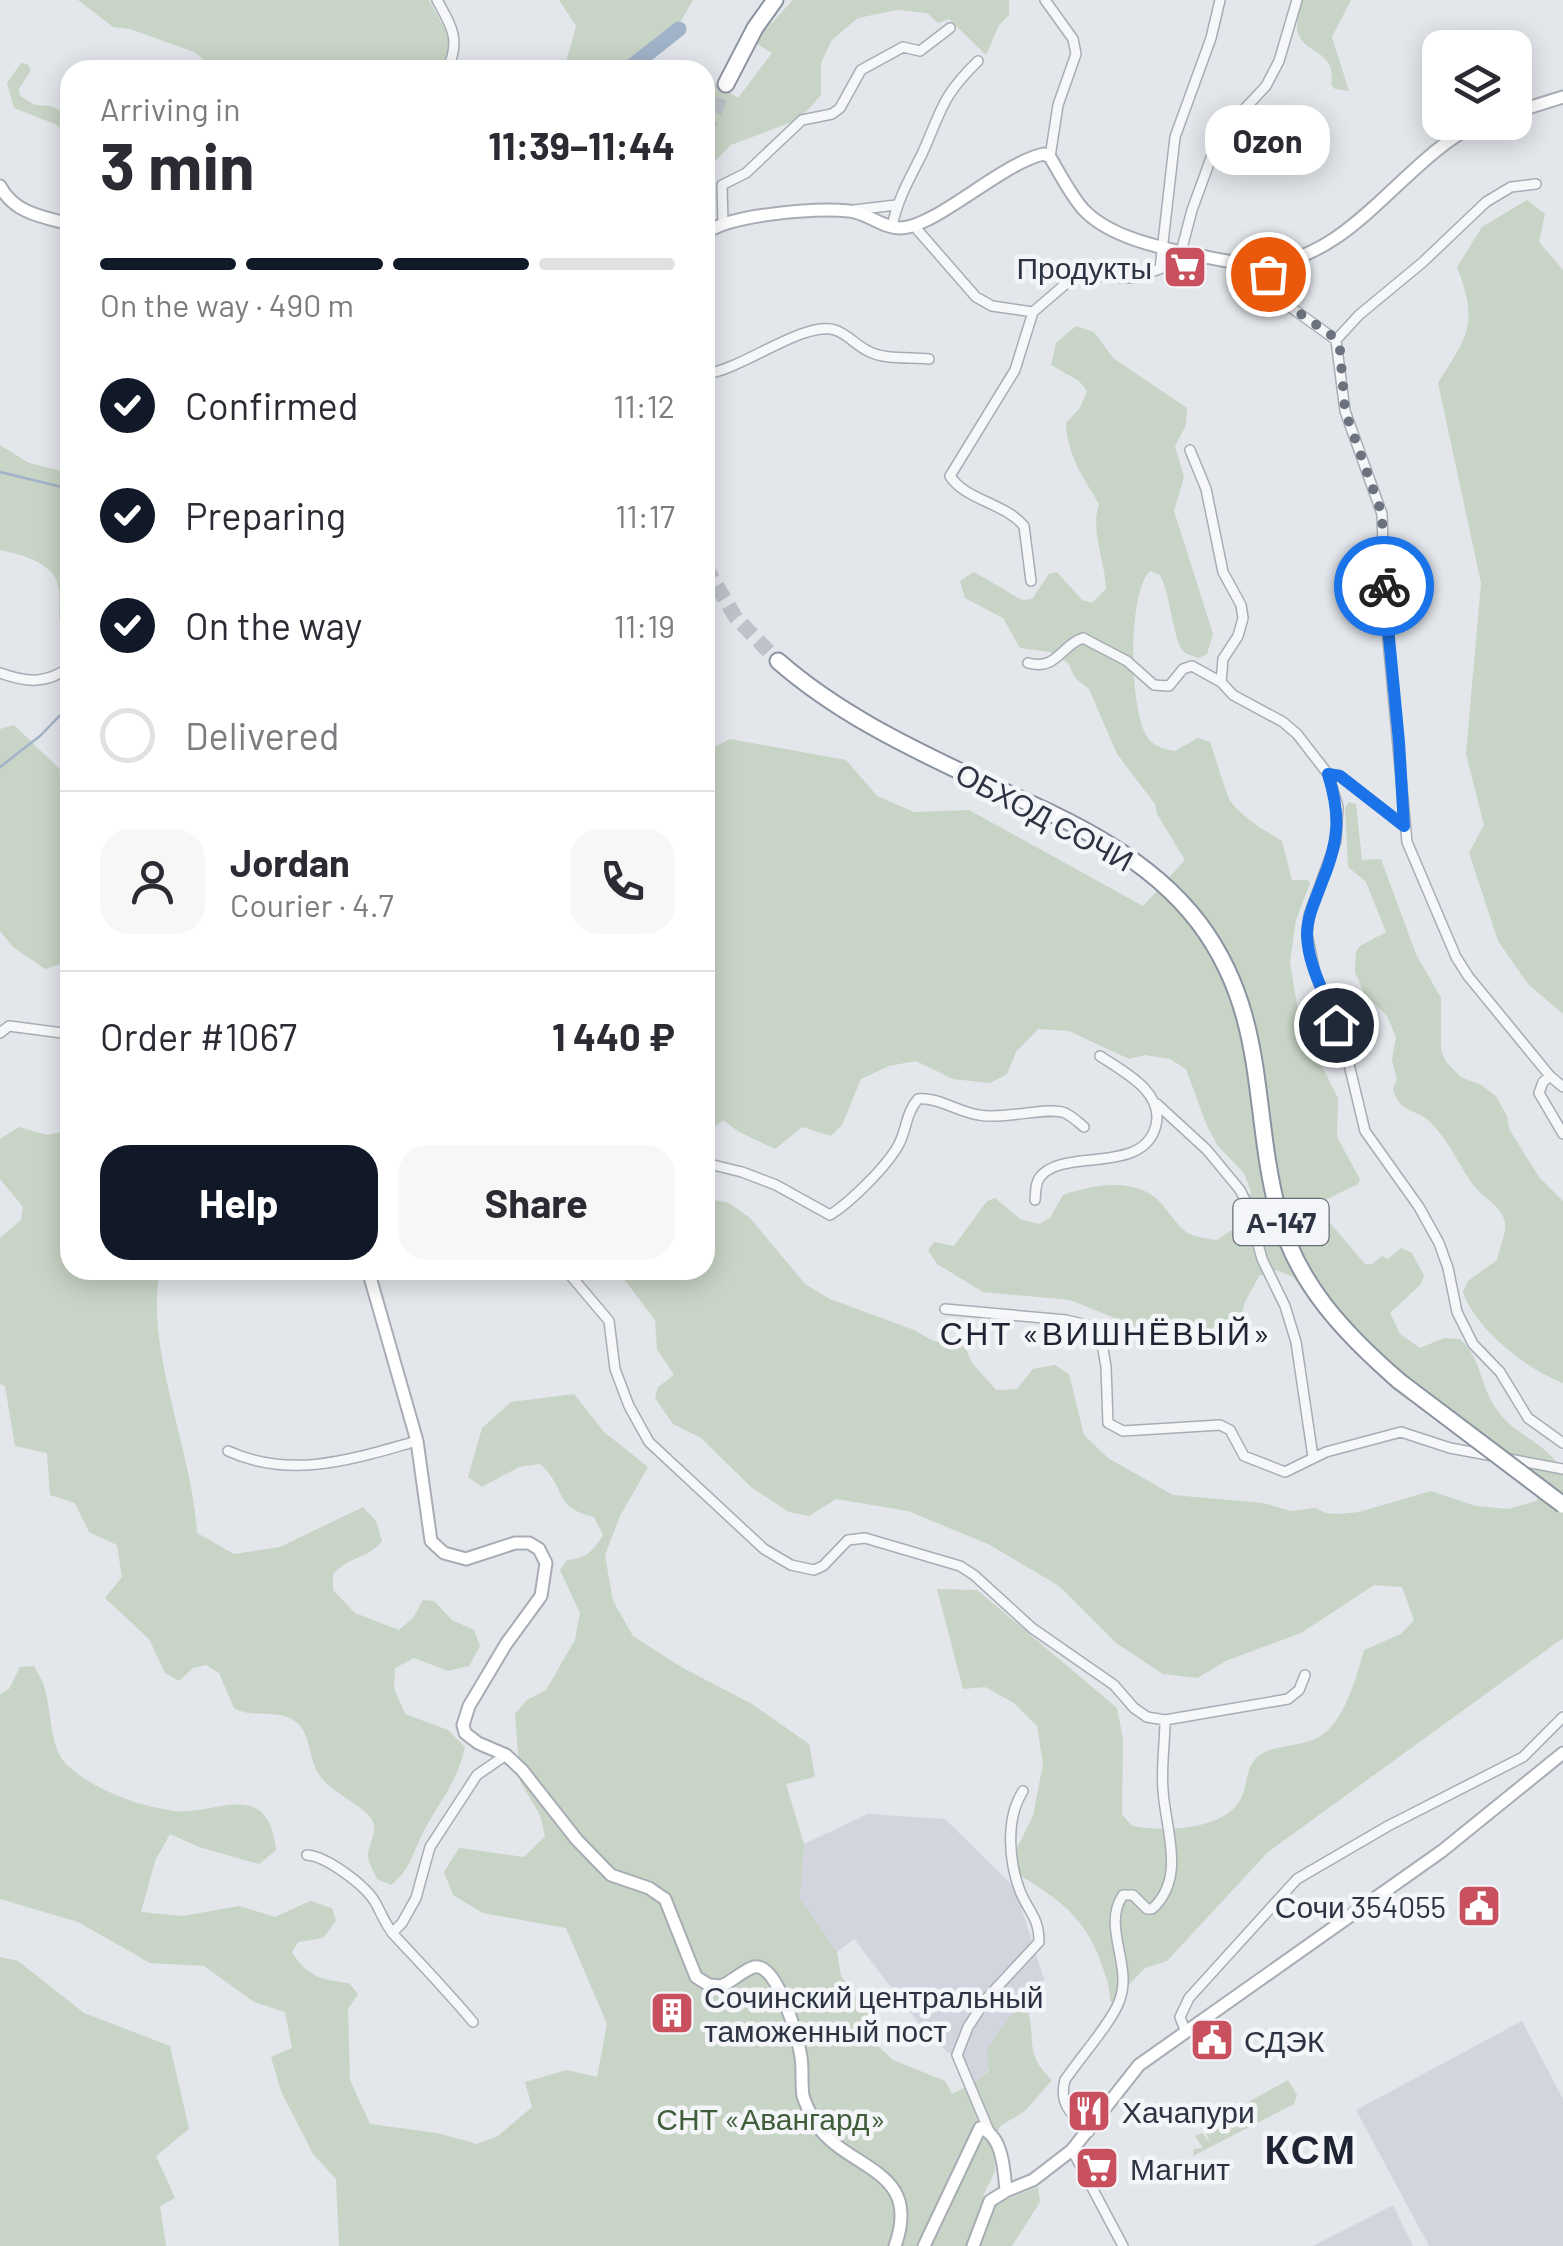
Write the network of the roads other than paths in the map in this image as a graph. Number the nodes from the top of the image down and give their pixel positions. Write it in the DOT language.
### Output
graph roads {
  1 [pos="438,0"];
  2 [pos="775,0"];
  3 [pos="1046,0"];
  4 [pos="1220,0"];
  5 [pos="1297,0"];
  6 [pos="950,28"];
  7 [pos="452,60"];
  8 [pos="978,61"];
  9 [pos="726,84"];
  10 [pos="1563,97"];
  11 [pos="1532,107"];
  12 [pos="1450,140"];
  13 [pos="1050,157"];
  14 [pos="1536,184"];
  15 [pos="0,186"];
  16 [pos="896,205"];
  17 [pos="852,210"];
  18 [pos="60,221"];
  19 [pos="722,222"];
  20 [pos="914,226"];
  21 [pos="715,227"];
  22 [pos="892,227"];
  23 [pos="1162,248"];
  24 [pos="1182,252"];
  25 [pos="1264,264"];
  26 [pos="1033,312"];
  27 [pos="1336,340"];
  28 [pos="929,358"];
  29 [pos="715,371"];
  30 [pos="1190,450"];
  31 [pos="1031,581"];
  32 [pos="778,662"];
  33 [pos="1028,663"];
  34 [pos="0,672"];
  35 [pos="60,674"];
  36 [pos="1221,682"];
  37 [pos="1328,774"];
  38 [pos="1404,826"];
  39 [pos="3,1026"];
  40 [pos="60,1033"];
  41 [pos="1100,1056"];
  42 [pos="1550,1076"];
  43 [pos="1563,1087"];
  44 [pos="1157,1104"];
  45 [pos="1084,1128"];
  46 [pos="1563,1134"];
  47 [pos="715,1165"];
  48 [pos="1035,1200"];
  49 [pos="371,1280"];
  50 [pos="574,1280"];
  51 [pos="945,1309"];
  52 [pos="417,1441"];
  53 [pos="1563,1444"];
  54 [pos="228,1451"];
  55 [pos="1313,1457"];
  56 [pos="1563,1469"];
  57 [pos="1563,1505"];
  58 [pos="1305,1675"];
  59 [pos="1563,1717"];
  60 [pos="1165,1720"];
  61 [pos="1563,1753"];
  62 [pos="506,1755"];
  63 [pos="1023,1791"];
  64 [pos="307,1856"];
  65 [pos="392,1933"];
  66 [pos="473,2022"];
  67 [pos="1185,2030"];
  68 [pos="989,2131"];
  69 [pos="1088,2132"];
  70 [pos="1072,2150"];
  71 [pos="1006,2191"];
  72 [pos="895,2246"];
  73 [pos="924,2246"];
  74 [pos="973,2246"];
  75 [pos="1123,2246"];
  1 -- 7 [label="street"];
  2 -- 9 [label="highway"];
  3 -- 13 [label="street"];
  4 -- 23 [label="street"];
  5 -- 24 [label="street"];
  6 -- 19 [label="street"];
  8 -- 16 [label="street"];
  10 -- 11 [label="street"];
  12 -- 25 [label="street"];
  13 -- 20 [label="street"];
  13 -- 23 [label="street"];
  14 -- 27 [label="street"];
  15 -- 18 [label="street"];
  16 -- 17 [label="street"];
  16 -- 22 [label="street"];
  17 -- 19 [label="street"];
  17 -- 22 [label="street"];
  19 -- 21 [label="street"];
  20 -- 22 [label="street"];
  20 -- 26 [label="street"];
  23 -- 24 [label="street"];
  23 -- 26 [label="street"];
  24 -- 25 [label="street"];
  25 -- 27 [label="street"];
  26 -- 31 [label="street"];
  27 -- 38 [label="street"];
  28 -- 29 [label="street"];
  30 -- 36 [label="street"];
  32 -- 57 [label="highway, ОБХОД СОЧИ / А-147, bridge"];
  33 -- 36 [label="street"];
  34 -- 35 [label="street"];
  36 -- 37 [label="street"];
  37 -- 38 [label="street"];
  37 -- 53 [label="street"];
  38 -- 42 [label="street"];
  39 -- 40 [label="street"];
  41 -- 44 [label="street"];
  42 -- 43 [label="street"];
  42 -- 46 [label="street"];
  44 -- 48 [label="street"];
  44 -- 55 [label="street"];
  45 -- 47 [label="street"];
  49 -- 52 [label="street"];
  50 -- 60 [label="street"];
  51 -- 55 [label="street"];
  52 -- 54 [label="street"];
  52 -- 62 [label="street"];
  55 -- 56 [label="street"];
  58 -- 60 [label="street"];
  59 -- 67 [label="street"];
  60 -- 69 [label="street"];
  61 -- 67 [label="street"];
  62 -- 65 [label="street"];
  62 -- 72 [label="street"];
  63 -- 68 [label="street"];
  64 -- 65 [label="street"];
  65 -- 66 [label="street"];
  67 -- 69 [label="street"];
  68 -- 71 [label="street"];
  68 -- 73 [label="street"];
  69 -- 70 [label="street"];
  70 -- 71 [label="street"];
  70 -- 75 [label="street"];
  71 -- 74 [label="street"];
}
